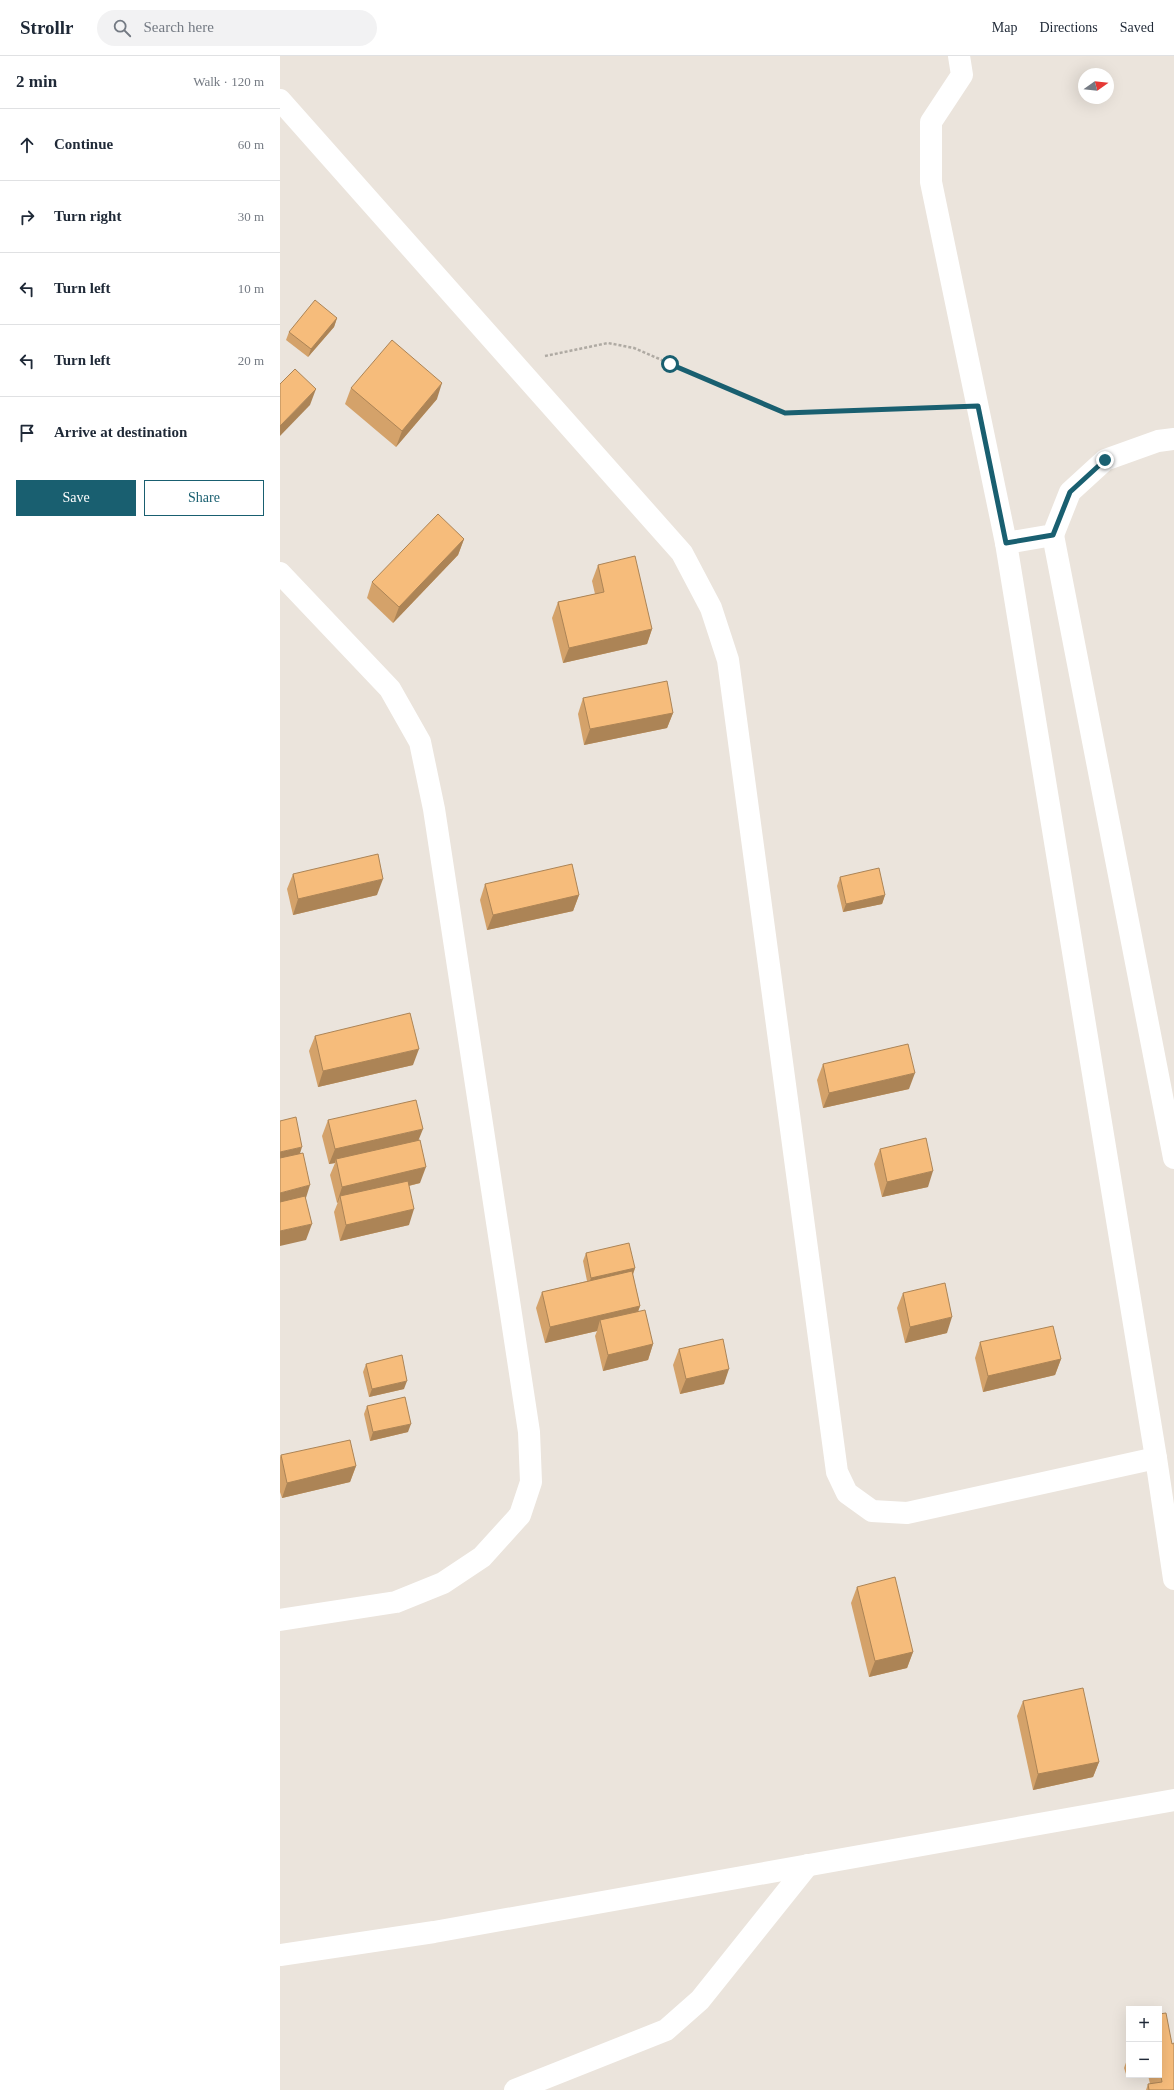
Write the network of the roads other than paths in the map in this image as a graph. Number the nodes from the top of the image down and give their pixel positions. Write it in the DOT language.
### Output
graph roads {
  1 [pos="959,56"];
  2 [pos="280,100"];
  3 [pos="1174,440"];
  4 [pos="1053,535"];
  5 [pos="1006,543"];
  6 [pos="280,573"];
  7 [pos="1174,1158"];
  8 [pos="1156,1458"];
  9 [pos="1174,1579"];
  10 [pos="280,1620"];
  11 [pos="1174,1800"];
  12 [pos="808,1865"];
  13 [pos="280,1955"];
  14 [pos="514,2090"];
  1 -- 5 [label="street"];
  2 -- 8 [label="street"];
  3 -- 4 [label="street"];
  4 -- 5 [label="street"];
  4 -- 7 [label="street"];
  5 -- 8 [label="street"];
  6 -- 10 [label="street"];
  8 -- 9 [label="street"];
  11 -- 12 [label="street"];
  12 -- 13 [label="street"];
  12 -- 14 [label="street"];
}
